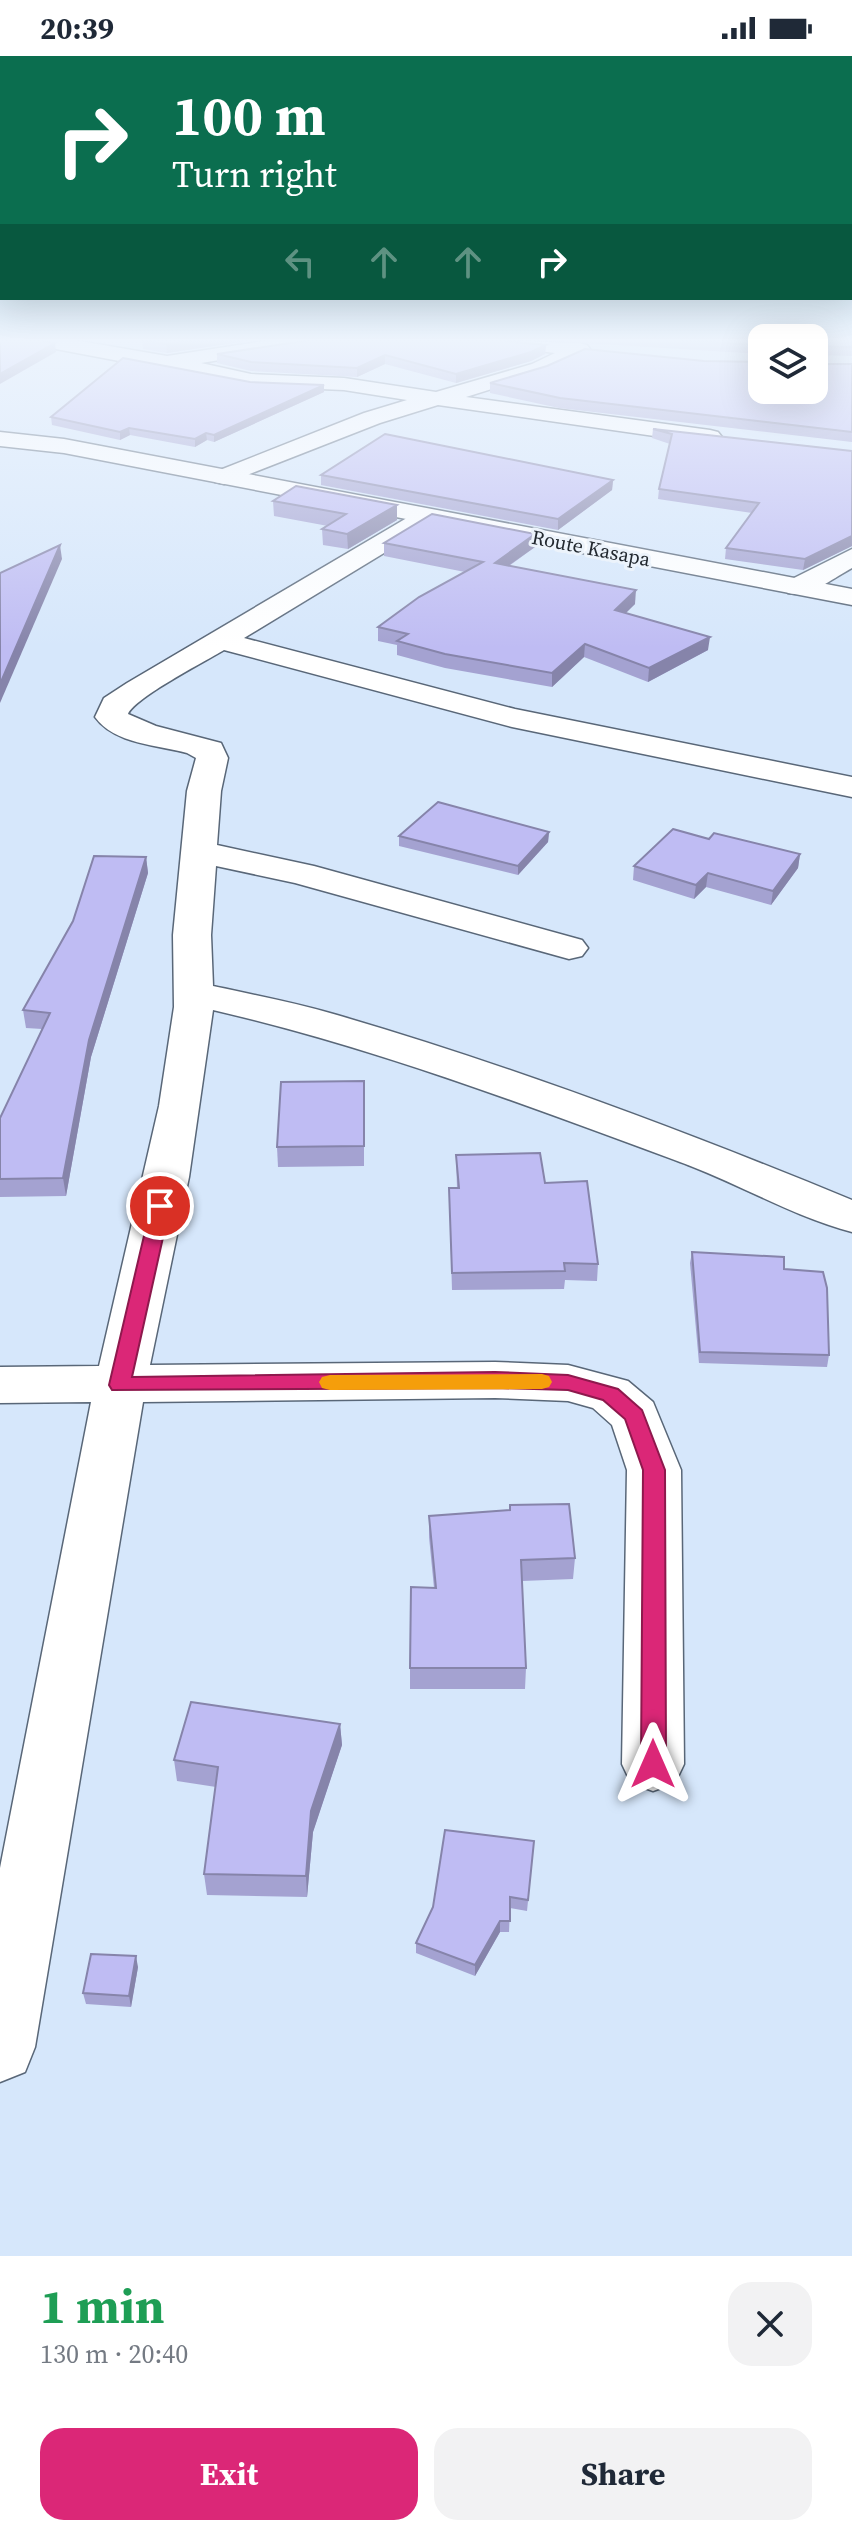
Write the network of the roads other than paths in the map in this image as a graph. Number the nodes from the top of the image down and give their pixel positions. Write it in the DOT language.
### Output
graph roads {
  1 [pos="34,443"];
  2 [pos="310,443"];
  3 [pos="224,477"];
  4 [pos="426,517"];
  5 [pos="852,557"];
  6 [pos="798,587"];
  7 [pos="852,597"];
  8 [pos="219,640"];
  9 [pos="852,787"];
  10 [pos="199,852"];
  11 [pos="569,948"];
  12 [pos="193,993"];
  13 [pos="852,1217"];
  14 [pos="0,1385"];
  15 [pos="120,1385"];
  16 [pos="653,1764"];
  17 [pos="0,2047"];
  1 -- 3 [label="street, Route Kasapa"];
  2 -- 3 [label="street"];
  3 -- 4 [label="street, Route Kasapa"];
  4 -- 6 [label="street, Route Kasapa"];
  4 -- 8 [label="street"];
  5 -- 6 [label="street"];
  6 -- 7 [label="street, Route Kasapa"];
  8 -- 9 [label="street"];
  8 -- 10 [label="street"];
  10 -- 11 [label="street"];
  10 -- 12 [label="street"];
  12 -- 13 [label="street"];
  12 -- 15 [label="street"];
  14 -- 15 [label="street"];
  15 -- 16 [label="street"];
  15 -- 17 [label="street"];
}
